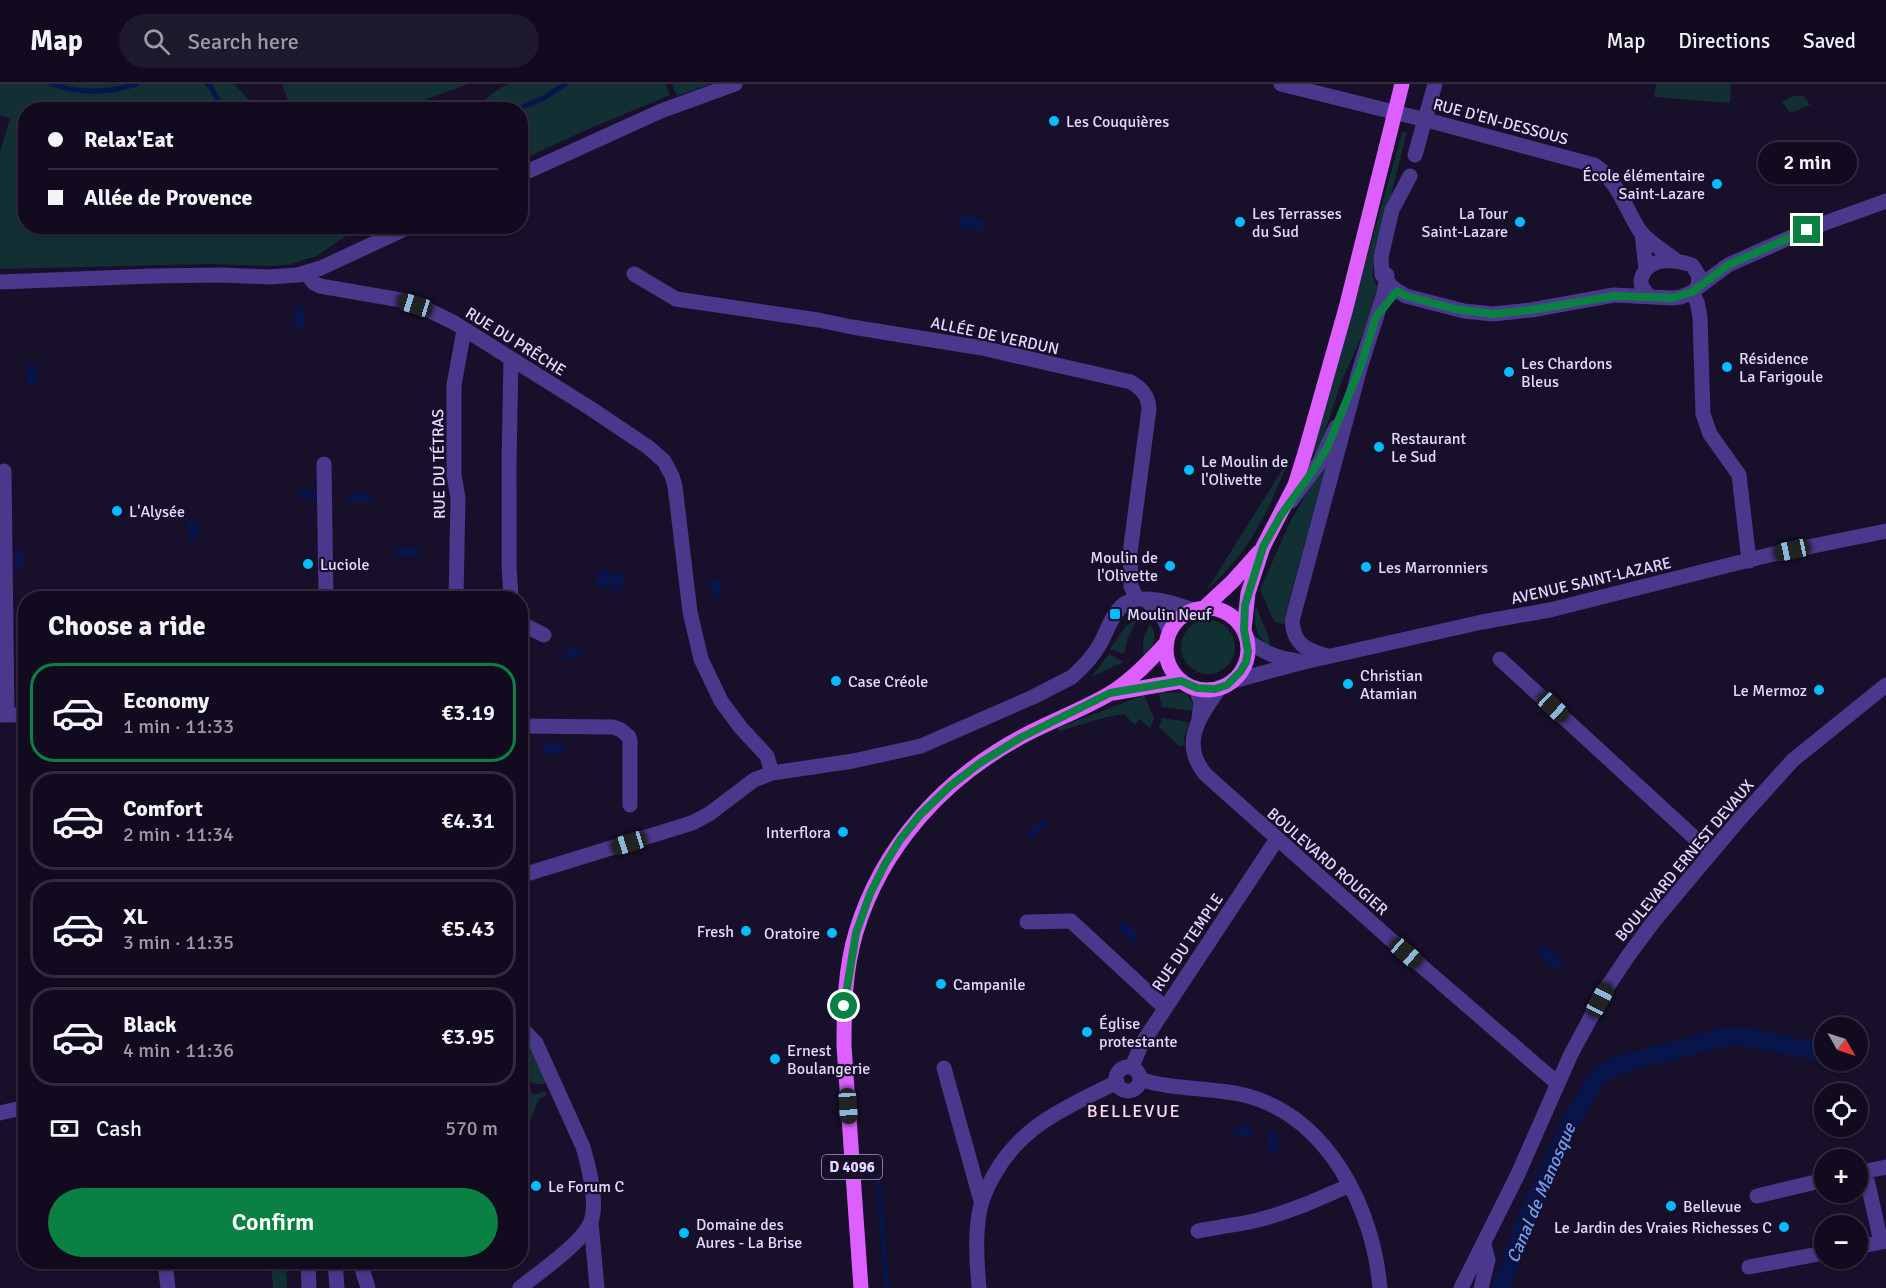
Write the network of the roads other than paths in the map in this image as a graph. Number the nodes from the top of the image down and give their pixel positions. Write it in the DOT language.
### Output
graph roads {
  1 [pos="735,84"];
  2 [pos="1281,84"];
  3 [pos="1402,84"];
  4 [pos="1435,84"];
  5 [pos="528,171"];
  6 [pos="1886,201"];
  7 [pos="1642,233"];
  8 [pos="393,234"];
  9 [pos="1685,263"];
  10 [pos="1728,265"];
  11 [pos="306,273"];
  12 [pos="634,274"];
  13 [pos="1643,274"];
  14 [pos="0,282"];
  15 [pos="1392,286"];
  16 [pos="1695,289"];
  17 [pos="1614,296"];
  18 [pos="1649,296"];
  19 [pos="464,330"];
  20 [pos="511,359"];
  21 [pos="1360,368"];
  22 [pos="324,464"];
  23 [pos="4,471"];
  24 [pos="1281,515"];
  25 [pos="1886,531"];
  26 [pos="1263,547"];
  27 [pos="1749,561"];
  28 [pos="326,591"];
  29 [pos="456,591"];
  30 [pos="511,591"];
  31 [pos="1141,599"];
  32 [pos="1199,609"];
  33 [pos="528,627"];
  34 [pos="544,635"];
  35 [pos="1245,635"];
  36 [pos="1168,637"];
  37 [pos="1330,656"];
  38 [pos="1500,658"];
  39 [pos="1304,662"];
  40 [pos="1181,681"];
  41 [pos="1227,684"];
  42 [pos="1886,685"];
  43 [pos="1197,688"];
  44 [pos="1110,693"];
  45 [pos="4,715"];
  46 [pos="1199,719"];
  47 [pos="528,726"];
  48 [pos="772,773"];
  49 [pos="630,805"];
  50 [pos="1277,839"];
  51 [pos="1711,854"];
  52 [pos="528,874"];
  53 [pos="1027,922"];
  54 [pos="1165,1008"];
  55 [pos="528,1035"];
  56 [pos="944,1068"];
  57 [pos="1136,1073"];
  58 [pos="1557,1083"];
  59 [pos="18,1109"];
  60 [pos="0,1113"];
  61 [pos="1886,1167"];
  62 [pos="1868,1171"];
  63 [pos="1814,1182"];
  64 [pos="1350,1185"];
  65 [pos="1868,1194"];
  66 [pos="1757,1196"];
  67 [pos="981,1202"];
  68 [pos="591,1222"];
  69 [pos="1198,1231"];
  70 [pos="1883,1242"];
  71 [pos="1484,1244"];
  72 [pos="1868,1245"];
  73 [pos="1814,1255"];
  74 [pos="1749,1267"];
  75 [pos="166,1269"];
  76 [pos="308,1269"];
  77 [pos="336,1269"];
  78 [pos="362,1269"];
  79 [pos="168,1288"];
  80 [pos="309,1288"];
  81 [pos="337,1288"];
  82 [pos="368,1288"];
  83 [pos="520,1288"];
  84 [pos="597,1288"];
  85 [pos="861,1288"];
  86 [pos="979,1288"];
  87 [pos="1380,1288"];
  88 [pos="1461,1288"];
  89 [pos="1481,1288"];
  1 -- 5 [label="street"];
  2 -- 7 [label="street, RUE D'EN-DESSOUS"];
  3 -- 24 [label="main road, bridge"];
  4 -- 15 [label="street, bridge"];
  6 -- 10 [label="street"];
  7 -- 9 [label="street, RUE D'EN-DESSOUS"];
  7 -- 13 [label="street, RUE D'EN-DESSOUS"];
  8 -- 11 [label="street"];
  9 -- 10 [label="street"];
  9 -- 13 [label="street"];
  9 -- 16 [label="street"];
  10 -- 16 [label="street"];
  11 -- 14 [label="street"];
  11 -- 19 [label="street, RUE DU PRÊCHE"];
  12 -- 31 [label="street, ALLÉE DE VERDUN"];
  13 -- 17 [label="street"];
  13 -- 18 [label="street"];
  15 -- 17 [label="street"];
  15 -- 21 [label="street"];
  16 -- 18 [label="street"];
  16 -- 27 [label="street"];
  17 -- 18 [label="street"];
  19 -- 20 [label="street, RUE DU PRÊCHE"];
  19 -- 29 [label="street, RUE DU TÉTRAS"];
  20 -- 30 [label="street"];
  20 -- 48 [label="street, RUE DU PRÊCHE"];
  21 -- 24 [label="street"];
  21 -- 37 [label="street"];
  22 -- 28 [label="street"];
  23 -- 45 [label="street"];
  24 -- 26 [label="main road"];
  25 -- 27 [label="street, AVENUE SAINT-LAZARE"];
  26 -- 32 [label="main road"];
  26 -- 35 [label="main road"];
  27 -- 37 [label="street, AVENUE SAINT-LAZARE"];
  31 -- 32 [label="street"];
  31 -- 36 [label="street"];
  31 -- 48 [label="street"];
  32 -- 35 [label="main road"];
  32 -- 36 [label="main road"];
  33 -- 34 [label="street"];
  35 -- 39 [label="street"];
  35 -- 41 [label="main road"];
  36 -- 40 [label="main road"];
  36 -- 44 [label="main road, D 4096"];
  37 -- 39 [label="street, AVENUE SAINT-LAZARE"];
  38 -- 51 [label="street"];
  39 -- 41 [label="street, AVENUE SAINT-LAZARE"];
  40 -- 43 [label="main road"];
  40 -- 44 [label="main road, D 4096"];
  41 -- 43 [label="main road"];
  41 -- 46 [label="street, BOULEVARD ROUGIER"];
  42 -- 51 [label="street, BOULEVARD ERNEST DEVAUX"];
  43 -- 46 [label="street, BOULEVARD ROUGIER"];
  44 -- 85 [label="main road, D 4096"];
  46 -- 50 [label="street, BOULEVARD ROUGIER"];
  47 -- 49 [label="street"];
  48 -- 52 [label="street"];
  50 -- 54 [label="street, RUE DU TEMPLE"];
  50 -- 58 [label="street, BOULEVARD ROUGIER"];
  51 -- 58 [label="street, BOULEVARD ERNEST DEVAUX"];
  53 -- 54 [label="street"];
  54 -- 57 [label="street, RUE DU TEMPLE"];
  55 -- 68 [label="street"];
  56 -- 67 [label="street"];
  57 -- 64 [label="street"];
  57 -- 67 [label="street"];
  58 -- 71 [label="street, BOULEVARD ERNEST DEVAUX"];
  59 -- 60 [label="street"];
  61 -- 62 [label="street"];
  63 -- 66 [label="street"];
  64 -- 69 [label="street"];
  64 -- 87 [label="street"];
  65 -- 70 [label="street"];
  67 -- 86 [label="street"];
  68 -- 83 [label="street"];
  68 -- 84 [label="street"];
  70 -- 72 [label="street"];
  71 -- 88 [label="street, BOULEVARD ERNEST DEVAUX"];
  71 -- 89 [label="street"];
  73 -- 74 [label="street"];
  75 -- 79 [label="street"];
  76 -- 80 [label="street"];
  77 -- 81 [label="street"];
  78 -- 82 [label="street"];
}
